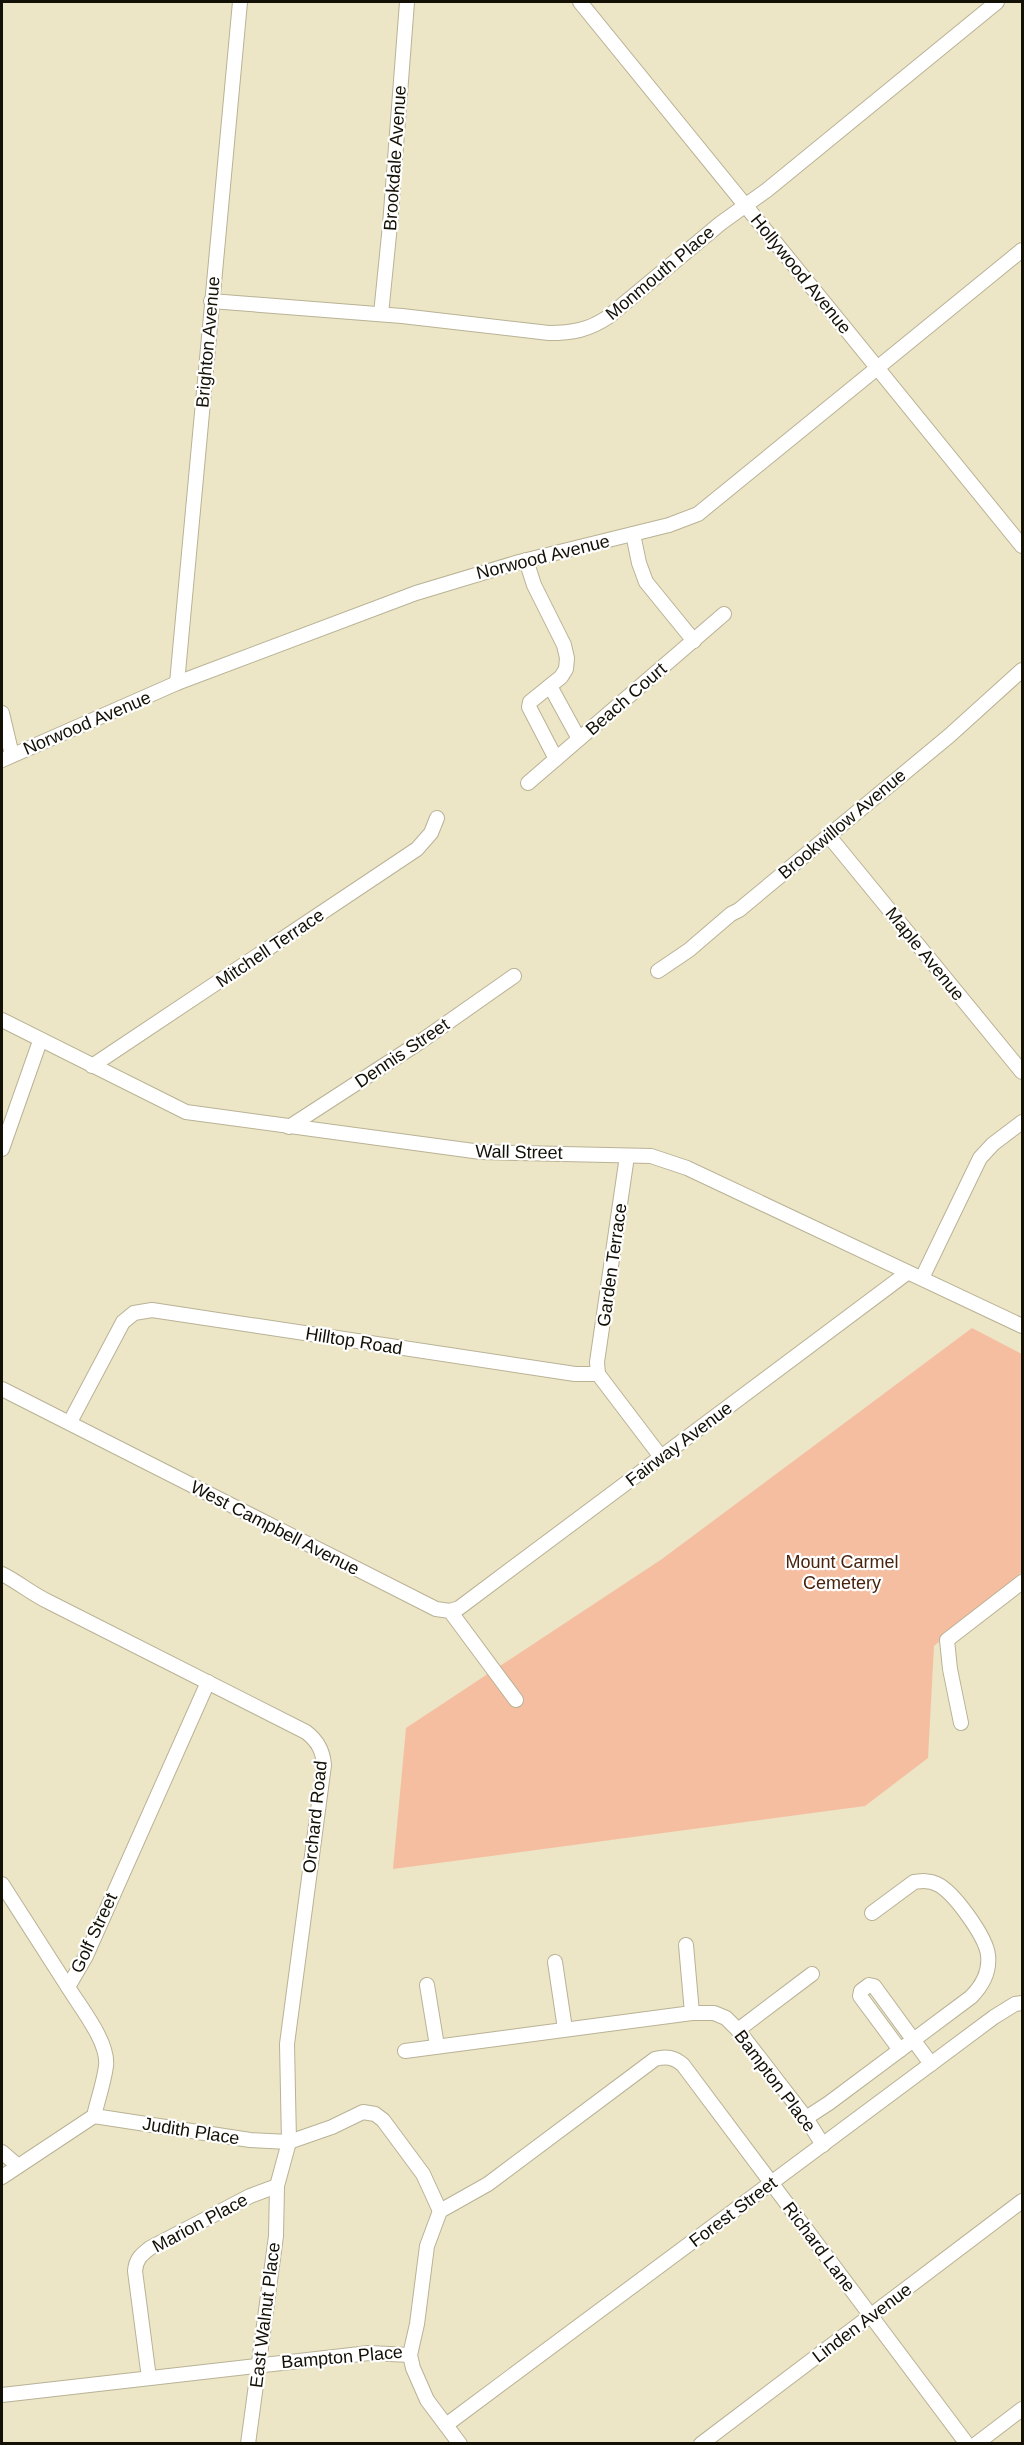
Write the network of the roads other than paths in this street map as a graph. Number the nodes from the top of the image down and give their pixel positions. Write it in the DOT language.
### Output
graph roads {
  1 [pos="240,2"];
  2 [pos="407,2"];
  3 [pos="580,2"];
  4 [pos="997,2"];
  5 [pos="746,205"];
  6 [pos="1023,250"];
  7 [pos="212,301"];
  8 [pos="381,314"];
  9 [pos="878,369"];
  10 [pos="633,534"];
  11 [pos="1023,546"];
  12 [pos="526,560"];
  13 [pos="724,614"];
  14 [pos="694,641"];
  15 [pos="1023,670"];
  16 [pos="177,683"];
  17 [pos="550,686"];
  18 [pos="2,712"];
  19 [pos="579,739"];
  20 [pos="7,757"];
  21 [pos="556,759"];
  22 [pos="528,783"];
  23 [pos="437,818"];
  24 [pos="828,835"];
  25 [pos="658,971"];
  26 [pos="514,976"];
  27 [pos="2,1020"];
  28 [pos="40,1041"];
  29 [pos="92,1066"];
  30 [pos="1023,1072"];
  31 [pos="1023,1122"];
  32 [pos="289,1127"];
  33 [pos="2,1149"];
  34 [pos="627,1156"];
  35 [pos="907,1273"];
  36 [pos="922,1278"];
  37 [pos="1023,1326"];
  38 [pos="598,1374"];
  39 [pos="2,1389"];
  40 [pos="70,1422"];
  41 [pos="661,1457"];
  42 [pos="2,1574"];
  43 [pos="1023,1582"];
  44 [pos="450,1611"];
  45 [pos="208,1682"];
  46 [pos="516,1700"];
  47 [pos="962,1723"];
  48 [pos="2,1884"];
  49 [pos="872,1913"];
  50 [pos="686,1945"];
  51 [pos="555,1962"];
  52 [pos="812,1974"];
  53 [pos="428,1984"];
  54 [pos="68,1987"];
  55 [pos="1023,2003"];
  56 [pos="692,2013"];
  57 [pos="565,2029"];
  58 [pos="738,2030"];
  59 [pos="914,2039"];
  60 [pos="437,2046"];
  61 [pos="900,2050"];
  62 [pos="405,2051"];
  63 [pos="931,2064"];
  64 [pos="94,2115"];
  65 [pos="806,2118"];
  66 [pos="289,2142"];
  67 [pos="823,2145"];
  68 [pos="2,2152"];
  69 [pos="18,2166"];
  70 [pos="2,2177"];
  71 [pos="771,2183"];
  72 [pos="277,2186"];
  73 [pos="1023,2201"];
  74 [pos="440,2211"];
  75 [pos="871,2316"];
  76 [pos="410,2355"];
  77 [pos="259,2365"];
  78 [pos="149,2378"];
  79 [pos="2,2395"];
  80 [pos="1023,2409"];
  81 [pos="446,2426"];
  82 [pos="249,2444"];
  83 [pos="460,2444"];
  84 [pos="701,2444"];
  85 [pos="967,2444"];
  86 [pos="976,2444"];
  1 -- 7 [label="street, Brighton Avenue"];
  2 -- 8 [label="street, Brookdale Avenue"];
  3 -- 5 [label="street, Hollywood Avenue"];
  4 -- 5 [label="street, Monmouth Place"];
  5 -- 8 [label="street, Monmouth Place"];
  5 -- 9 [label="street, Hollywood Avenue"];
  6 -- 9 [label="street, Norwood Avenue"];
  7 -- 8 [label="street, Monmouth Place"];
  7 -- 16 [label="street, Brighton Avenue"];
  9 -- 10 [label="street, Norwood Avenue"];
  9 -- 11 [label="street, Hollywood Avenue"];
  10 -- 12 [label="street, Norwood Avenue"];
  10 -- 14 [label="street"];
  12 -- 16 [label="street, Norwood Avenue"];
  12 -- 17 [label="street"];
  13 -- 14 [label="street, Beach Court"];
  14 -- 19 [label="street, Beach Court"];
  15 -- 24 [label="street, Brookwillow Avenue"];
  16 -- 20 [label="street, Norwood Avenue"];
  17 -- 19 [label="street"];
  17 -- 21 [label="street"];
  18 -- 20 [label="street"];
  19 -- 21 [label="street, Beach Court"];
  21 -- 22 [label="street, Beach Court"];
  23 -- 29 [label="street, Mitchell Terrace"];
  24 -- 25 [label="street, Brookwillow Avenue"];
  24 -- 30 [label="street, Maple Avenue"];
  26 -- 32 [label="street, Dennis Street"];
  27 -- 28 [label="street, Wall Street"];
  28 -- 29 [label="street, Wall Street"];
  28 -- 33 [label="street"];
  29 -- 32 [label="street, Wall Street"];
  31 -- 36 [label="street"];
  32 -- 34 [label="street, Wall Street"];
  34 -- 35 [label="street, Wall Street"];
  34 -- 38 [label="street, Garden Terrace"];
  35 -- 36 [label="street, Wall Street"];
  35 -- 41 [label="street, Fairway Avenue"];
  36 -- 37 [label="street, Wall Street"];
  38 -- 40 [label="street, Hilltop Road"];
  38 -- 41 [label="street"];
  39 -- 40 [label="street, West Campbell Avenue"];
  40 -- 44 [label="street, West Campbell Avenue"];
  41 -- 44 [label="street, Fairway Avenue"];
  42 -- 45 [label="street, Orchard Road"];
  43 -- 47 [label="street"];
  44 -- 46 [label="street"];
  45 -- 54 [label="street, Golf Street"];
  45 -- 66 [label="street, Orchard Road"];
  48 -- 54 [label="street"];
  49 -- 59 [label="street"];
  50 -- 56 [label="street"];
  51 -- 57 [label="street"];
  52 -- 58 [label="street"];
  53 -- 60 [label="street"];
  54 -- 64 [label="street, Golf Street"];
  55 -- 63 [label="street, Forest Street"];
  56 -- 57 [label="street, Bampton Place"];
  56 -- 58 [label="street, Bampton Place"];
  57 -- 60 [label="street, Bampton Place"];
  58 -- 65 [label="street, Bampton Place"];
  59 -- 61 [label="street"];
  59 -- 61 [label="street"];
  59 -- 63 [label="street"];
  60 -- 62 [label="street, Bampton Place"];
  61 -- 65 [label="street"];
  63 -- 67 [label="street, Forest Street"];
  64 -- 66 [label="street, Judith Place"];
  64 -- 69 [label="street"];
  65 -- 67 [label="street, Bampton Place"];
  66 -- 72 [label="street, Orchard Road"];
  66 -- 74 [label="street"];
  67 -- 71 [label="street, Forest Street"];
  68 -- 69 [label="street"];
  69 -- 70 [label="street"];
  71 -- 74 [label="street, Richard Lane"];
  71 -- 75 [label="street, Richard Lane"];
  71 -- 81 [label="street, Forest Street"];
  72 -- 77 [label="street, East Walnut Place"];
  72 -- 78 [label="street, Marion Place"];
  73 -- 75 [label="street, Linden Avenue"];
  74 -- 76 [label="street, Bampton Place"];
  75 -- 84 [label="street, Linden Avenue"];
  75 -- 85 [label="street, Richard Lane"];
  76 -- 77 [label="street, Bampton Place"];
  76 -- 81 [label="street"];
  77 -- 78 [label="street, Bampton Place"];
  77 -- 82 [label="street, East Walnut Place"];
  78 -- 79 [label="street, Bampton Place"];
  80 -- 86 [label="street"];
  81 -- 83 [label="street"];
}
